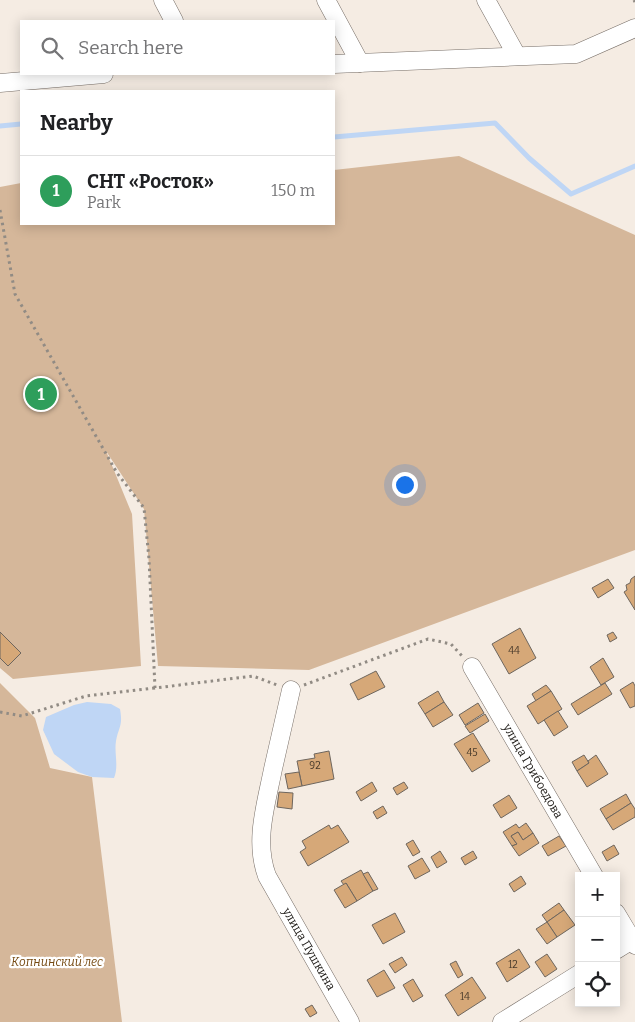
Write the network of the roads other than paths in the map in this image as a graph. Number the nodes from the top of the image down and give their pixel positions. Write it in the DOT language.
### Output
graph roads {
  1 [pos="163,0"];
  2 [pos="326,0"];
  3 [pos="486,0"];
  4 [pos="173,20"];
  5 [pos="635,28"];
  6 [pos="517,56"];
  7 [pos="360,63"];
  8 [pos="335,64"];
  9 [pos="92,75"];
  10 [pos="0,83"];
  11 [pos="472,667"];
  12 [pos="290,690"];
  13 [pos="592,872"];
  14 [pos="619,917"];
  15 [pos="634,941"];
  16 [pos="620,948"];
  17 [pos="575,976"];
  18 [pos="350,1022"];
  19 [pos="502,1022"];
  1 -- 4 [label="street"];
  2 -- 7 [label="street"];
  3 -- 6 [label="street"];
  5 -- 6 [label="street"];
  6 -- 7 [label="street"];
  7 -- 8 [label="street"];
  9 -- 10 [label="street"];
  11 -- 13 [label="street, улица Грибоедова"];
  12 -- 18 [label="street, улица Пушкина"];
  14 -- 15 [label="street"];
  15 -- 16 [label="street"];
  17 -- 19 [label="street"];
}
